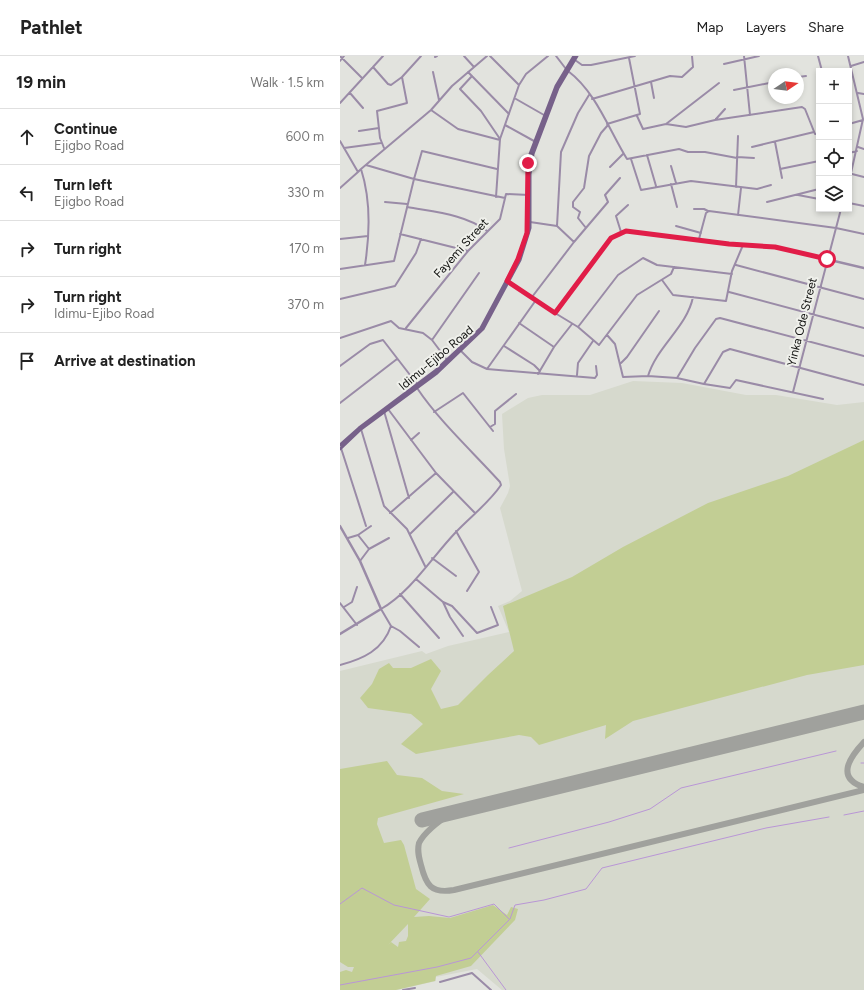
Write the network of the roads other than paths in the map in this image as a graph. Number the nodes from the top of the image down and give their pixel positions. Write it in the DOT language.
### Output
graph roads {
  1 [pos="383,56"];
  2 [pos="421,56"];
  3 [pos="464,56"];
  4 [pos="487,56"];
  5 [pos="490,56"];
  6 [pos="548,56"];
  7 [pos="556,56"];
  8 [pos="614,56"];
  9 [pos="635,56"];
  10 [pos="692,56"];
  11 [pos="744,56"];
  12 [pos="759,56"];
  13 [pos="818,56"];
  14 [pos="848,56"];
  15 [pos="575,57"];
  16 [pos="342,58"];
  17 [pos="629,58"];
  18 [pos="745,59"];
  19 [pos="616,60"];
  20 [pos="864,62"];
  21 [pos="724,64"];
  22 [pos="851,66"];
  23 [pos="373,67"];
  24 [pos="474,67"];
  25 [pos="821,68"];
  26 [pos="567,70"];
  27 [pos="433,72"];
  28 [pos="468,72"];
  29 [pos="472,76"];
  30 [pos="402,77"];
  31 [pos="362,78"];
  32 [pos="652,82"];
  33 [pos="719,83"];
  34 [pos="768,83"];
  35 [pos="519,85"];
  36 [pos="635,86"];
  37 [pos="747,88"];
  38 [pos="734,90"];
  39 [pos="350,93"];
  40 [pos="858,94"];
  41 [pos="864,94"];
  42 [pos="589,95"];
  43 [pos="654,98"];
  44 [pos="515,99"];
  45 [pos="592,99"];
  46 [pos="439,101"];
  47 [pos="340,104"];
  48 [pos="362,108"];
  49 [pos="725,109"];
  50 [pos="431,110"];
  51 [pos="509,114"];
  52 [pos="544,115"];
  53 [pos="750,115"];
  54 [pos="637,116"];
  55 [pos="716,120"];
  56 [pos="864,120"];
  57 [pos="852,123"];
  58 [pos="666,124"];
  59 [pos="505,125"];
  60 [pos="607,125"];
  61 [pos="379,128"];
  62 [pos="359,131"];
  63 [pos="814,132"];
  64 [pos="816,135"];
  65 [pos="738,136"];
  66 [pos="500,140"];
  67 [pos="340,141"];
  68 [pos="534,141"];
  69 [pos="775,142"];
  70 [pos="381,143"];
  71 [pos="752,147"];
  72 [pos="858,147"];
  73 [pos="344,148"];
  74 [pos="384,148"];
  75 [pos="864,149"];
  76 [pos="857,151"];
  77 [pos="852,152"];
  78 [pos="623,154"];
  79 [pos="647,155"];
  80 [pos="737,158"];
  81 [pos="754,158"];
  82 [pos="631,159"];
  83 [pos="816,162"];
  84 [pos="366,165"];
  85 [pos="671,166"];
  86 [pos="610,167"];
  87 [pos="361,169"];
  88 [pos="498,169"];
  89 [pos="780,169"];
  90 [pos="358,172"];
  91 [pos="852,174"];
  92 [pos="864,177"];
  93 [pos="620,178"];
  94 [pos="782,178"];
  95 [pos="414,179"];
  96 [pos="676,183"];
  97 [pos="671,184"];
  98 [pos="770,185"];
  99 [pos="656,186"];
  100 [pos="736,187"];
  101 [pos="340,188"];
  102 [pos="741,188"];
  103 [pos="816,190"];
  104 [pos="529,194"];
  105 [pos="797,195"];
  106 [pos="496,197"];
  107 [pos="505,198"];
  108 [pos="816,198"];
  109 [pos="385,202"];
  110 [pos="767,202"];
  111 [pos="852,204"];
  112 [pos="408,205"];
  113 [pos="628,205"];
  114 [pos="864,206"];
  115 [pos="677,207"];
  116 [pos="694,209"];
  117 [pos="708,211"];
  118 [pos="840,212"];
  119 [pos="738,215"];
  120 [pos="530,222"];
  121 [pos="557,226"];
  122 [pos="676,226"];
  123 [pos="586,228"];
  124 [pos="836,228"];
  125 [pos="487,230"];
  126 [pos="621,232"];
  127 [pos="701,233"];
  128 [pos="400,234"];
  129 [pos="864,234"];
  130 [pos="368,236"];
  131 [pos="340,238"];
  132 [pos="421,239"];
  133 [pos="699,239"];
  134 [pos="574,242"];
  135 [pos="743,244"];
  136 [pos="468,251"];
  137 [pos="827,259"];
  138 [pos="365,265"];
  139 [pos="736,265"];
  140 [pos="674,267"];
  141 [pos="864,268"];
  142 [pos="340,269"];
  143 [pos="479,273"];
  144 [pos="732,274"];
  145 [pos="662,280"];
  146 [pos="508,282"];
  147 [pos="820,288"];
  148 [pos="729,292"];
  149 [pos="532,297"];
  150 [pos="694,297"];
  151 [pos="340,299"];
  152 [pos="864,299"];
  153 [pos="536,300"];
  154 [pos="659,311"];
  155 [pos="555,313"];
  156 [pos="814,314"];
  157 [pos="520,324"];
  158 [pos="572,324"];
  159 [pos="578,327"];
  160 [pos="406,328"];
  161 [pos="864,328"];
  162 [pos="607,335"];
  163 [pos="340,338"];
  164 [pos="432,340"];
  165 [pos="593,340"];
  166 [pos="806,340"];
  167 [pos="504,346"];
  168 [pos="554,347"];
  169 [pos="461,351"];
  170 [pos="864,356"];
  171 [pos="397,359"];
  172 [pos="447,360"];
  173 [pos="620,363"];
  174 [pos="340,366"];
  175 [pos="596,366"];
  176 [pos="800,368"];
  177 [pos="487,369"];
  178 [pos="540,371"];
  179 [pos="538,374"];
  180 [pos="577,375"];
  181 [pos="648,376"];
  182 [pos="677,378"];
  183 [pos="704,384"];
  184 [pos="864,385"];
  185 [pos="417,386"];
  186 [pos="793,392"];
  187 [pos="516,394"];
  188 [pos="823,399"];
  189 [pos="340,403"];
  190 [pos="388,409"];
  191 [pos="384,411"];
  192 [pos="434,412"];
  193 [pos="378,415"];
  194 [pos="490,427"];
  195 [pos="361,429"];
  196 [pos="493,431"];
  197 [pos="356,432"];
  198 [pos="419,433"];
  199 [pos="411,440"];
  200 [pos="340,447"];
  201 [pos="436,473"];
  202 [pos="453,492"];
  203 [pos="409,498"];
  204 [pos="390,513"];
  205 [pos="475,513"];
  206 [pos="340,526"];
  207 [pos="366,526"];
  208 [pos="371,526"];
  209 [pos="456,531"];
  210 [pos="410,534"];
  211 [pos="358,535"];
  212 [pos="348,538"];
  213 [pos="389,538"];
  214 [pos="369,549"];
  215 [pos="432,558"];
  216 [pos="360,561"];
  217 [pos="426,566"];
  218 [pos="456,576"];
  219 [pos="416,578"];
  220 [pos="357,587"];
  221 [pos="467,591"];
  222 [pos="400,594"];
  223 [pos="443,602"];
  224 [pos="340,603"];
  225 [pos="344,607"];
  226 [pos="491,607"];
  227 [pos="381,609"];
  228 [pos="356,625"];
  229 [pos="391,626"];
  230 [pos="340,634"];
  231 [pos="463,636"];
  232 [pos="439,638"];
  233 [pos="419,648"];
  234 [pos="340,665"];
  235 [pos="440,982"];
  236 [pos="415,988"];
  237 [pos="403,990"];
  238 [pos="491,990"];
  1 -- 23 [label="street"];
  2 -- 30 [label="street"];
  3 -- 24 [label="street"];
  4 -- 24 [label="street"];
  5 -- 35 [label="street"];
  6 -- 35 [label="street"];
  7 -- 26 [label="street"];
  8 -- 19 [label="street"];
  9 -- 17 [label="street"];
  10 -- 32 [label="street"];
  11 -- 18 [label="street"];
  12 -- 18 [label="street"];
  13 -- 25 [label="street"];
  14 -- 22 [label="street"];
  15 -- 19 [label="street"];
  15 -- 26 [label="main road, Idimu-Ejibo Road"];
  16 -- 31 [label="street"];
  17 -- 19 [label="street"];
  17 -- 36 [label="street"];
  18 -- 21 [label="street"];
  18 -- 37 [label="street"];
  20 -- 22 [label="street"];
  22 -- 40 [label="street"];
  23 -- 30 [label="street"];
  23 -- 31 [label="street"];
  24 -- 28 [label="street"];
  26 -- 42 [label="street"];
  26 -- 52 [label="main road, Idimu-Ejibo Road"];
  26 -- 120 [label="main road, Idimu-Ejibo Road"];
  27 -- 46 [label="street"];
  28 -- 29 [label="street"];
  28 -- 46 [label="street"];
  29 -- 51 [label="street"];
  29 -- 66 [label="street"];
  30 -- 61 [label="street"];
  31 -- 39 [label="street"];
  32 -- 36 [label="street"];
  32 -- 43 [label="street"];
  33 -- 58 [label="street"];
  34 -- 37 [label="street"];
  35 -- 44 [label="street"];
  36 -- 45 [label="street"];
  36 -- 54 [label="street"];
  37 -- 38 [label="street"];
  37 -- 53 [label="street"];
  39 -- 47 [label="street"];
  39 -- 48 [label="street"];
  40 -- 41 [label="street"];
  40 -- 56 [label="street"];
  42 -- 45 [label="street"];
  42 -- 121 [label="street"];
  44 -- 51 [label="street"];
  44 -- 52 [label="street"];
  45 -- 60 [label="street"];
  46 -- 50 [label="street"];
  49 -- 55 [label="street"];
  50 -- 66 [label="street"];
  50 -- 74 [label="street"];
  51 -- 59 [label="street"];
  52 -- 68 [label="main road, Idimu-Ejibo Road"];
  53 -- 55 [label="street"];
  53 -- 63 [label="street"];
  54 -- 58 [label="street"];
  54 -- 60 [label="street"];
  55 -- 58 [label="street"];
  56 -- 57 [label="street"];
  56 -- 72 [label="street"];
  59 -- 66 [label="street"];
  59 -- 68 [label="street"];
  60 -- 78 [label="street"];
  60 -- 123 [label="street"];
  61 -- 62 [label="street"];
  61 -- 70 [label="street"];
  63 -- 64 [label="street"];
  63 -- 69 [label="street"];
  65 -- 80 [label="street"];
  66 -- 88 [label="street"];
  67 -- 73 [label="street"];
  68 -- 104 [label="main road, Idimu-Ejibo Road"];
  69 -- 71 [label="street"];
  69 -- 89 [label="street"];
  70 -- 73 [label="street"];
  70 -- 74 [label="street"];
  72 -- 75 [label="street"];
  72 -- 76 [label="street"];
  73 -- 90 [label="street"];
  74 -- 84 [label="street"];
  76 -- 77 [label="street"];
  76 -- 91 [label="street"];
  78 -- 82 [label="street"];
  78 -- 86 [label="street"];
  79 -- 80 [label="street"];
  79 -- 82 [label="street"];
  79 -- 99 [label="street"];
  80 -- 81 [label="street"];
  80 -- 100 [label="street"];
  82 -- 99 [label="street"];
  83 -- 89 [label="street"];
  84 -- 87 [label="street"];
  84 -- 95 [label="street"];
  85 -- 96 [label="street"];
  87 -- 90 [label="street"];
  87 -- 130 [label="street"];
  88 -- 95 [label="street"];
  88 -- 106 [label="street"];
  89 -- 94 [label="street"];
  90 -- 101 [label="street"];
  91 -- 92 [label="street"];
  93 -- 123 [label="street"];
  95 -- 106 [label="street"];
  95 -- 112 [label="street"];
  96 -- 97 [label="street"];
  96 -- 100 [label="street"];
  97 -- 99 [label="street"];
  97 -- 115 [label="street"];
  98 -- 102 [label="street"];
  100 -- 102 [label="street"];
  102 -- 119 [label="street"];
  103 -- 105 [label="street"];
  104 -- 107 [label="street"];
  104 -- 146 [label="main road, Idimu-Ejibo Road"];
  105 -- 108 [label="street"];
  105 -- 110 [label="street"];
  106 -- 107 [label="street"];
  107 -- 125 [label="street, Fayemi Street"];
  109 -- 112 [label="street"];
  111 -- 114 [label="street"];
  112 -- 125 [label="street"];
  112 -- 128 [label="street"];
  113 -- 126 [label="street"];
  116 -- 117 [label="street"];
  117 -- 119 [label="street"];
  117 -- 127 [label="street"];
  118 -- 124 [label="street, Yinka Ode Street"];
  119 -- 124 [label="street"];
  120 -- 121 [label="street"];
  120 -- 146 [label="main road, Idimu-Ejibo Road"];
  121 -- 134 [label="street"];
  122 -- 127 [label="street"];
  123 -- 134 [label="street"];
  124 -- 129 [label="street"];
  124 -- 137 [label="street, Yinka Ode Street"];
  125 -- 136 [label="street, Fayemi Street"];
  126 -- 133 [label="street"];
  126 -- 155 [label="street"];
  127 -- 133 [label="street"];
  128 -- 132 [label="street"];
  128 -- 138 [label="street"];
  130 -- 131 [label="street"];
  130 -- 138 [label="street"];
  132 -- 136 [label="street"];
  132 -- 151 [label="street"];
  133 -- 135 [label="street"];
  134 -- 149 [label="street"];
  135 -- 137 [label="street"];
  135 -- 139 [label="street"];
  136 -- 160 [label="street, Fayemi Street"];
  137 -- 141 [label="street"];
  137 -- 147 [label="street, Yinka Ode Street"];
  138 -- 142 [label="street"];
  139 -- 144 [label="street"];
  139 -- 147 [label="street"];
  140 -- 144 [label="street"];
  140 -- 145 [label="street"];
  140 -- 159 [label="street"];
  143 -- 164 [label="street"];
  144 -- 148 [label="street"];
  145 -- 150 [label="street"];
  145 -- 162 [label="street"];
  146 -- 149 [label="street"];
  146 -- 169 [label="main road, Idimu-Ejibo Road"];
  146 -- 172 [label="main road, Idimu-Ejibo Road"];
  147 -- 152 [label="street"];
  147 -- 156 [label="street, Yinka Ode Street"];
  148 -- 150 [label="street"];
  148 -- 156 [label="street"];
  149 -- 153 [label="street"];
  150 -- 181 [label="street"];
  153 -- 155 [label="street"];
  153 -- 157 [label="street"];
  154 -- 173 [label="street"];
  155 -- 158 [label="street"];
  156 -- 161 [label="street"];
  156 -- 166 [label="street, Yinka Ode Street"];
  157 -- 167 [label="street"];
  157 -- 168 [label="street"];
  158 -- 159 [label="street"];
  158 -- 168 [label="street"];
  159 -- 165 [label="street"];
  160 -- 163 [label="street"];
  160 -- 164 [label="street"];
  162 -- 165 [label="street"];
  162 -- 173 [label="street"];
  164 -- 172 [label="street"];
  165 -- 180 [label="street"];
  166 -- 170 [label="street"];
  166 -- 176 [label="street, Yinka Ode Street"];
  166 -- 182 [label="street"];
  167 -- 177 [label="street"];
  167 -- 178 [label="street"];
  168 -- 178 [label="street"];
  169 -- 177 [label="street"];
  169 -- 185 [label="main road, Idimu-Ejibo Road"];
  171 -- 174 [label="street"];
  171 -- 185 [label="street"];
  171 -- 189 [label="street"];
  172 -- 185 [label="main road, Idimu-Ejibo Road"];
  173 -- 181 [label="street"];
  175 -- 180 [label="street"];
  176 -- 183 [label="street"];
  176 -- 184 [label="street"];
  176 -- 186 [label="street, Yinka Ode Street"];
  177 -- 179 [label="street"];
  178 -- 179 [label="street"];
  179 -- 180 [label="street"];
  181 -- 182 [label="street"];
  182 -- 183 [label="street"];
  183 -- 186 [label="street"];
  185 -- 190 [label="main road, Idimu-Ejibo Road"];
  185 -- 192 [label="street"];
  185 -- 193 [label="main road, Idimu-Ejibo Road"];
  186 -- 188 [label="street"];
  187 -- 194 [label="street"];
  190 -- 191 [label="main road, Idimu-Ejibo Road"];
  190 -- 199 [label="street"];
  191 -- 193 [label="main road, Idimu-Ejibo Road"];
  191 -- 203 [label="street"];
  192 -- 194 [label="street"];
  192 -- 205 [label="street"];
  193 -- 195 [label="main road, Idimu-Ejibo Road"];
  193 -- 197 [label="main road, Idimu-Ejibo Road"];
  194 -- 196 [label="street"];
  195 -- 197 [label="main road, Idimu-Ejibo Road"];
  195 -- 204 [label="street"];
  197 -- 200 [label="main road, Idimu-Ejibo Road"];
  198 -- 199 [label="street"];
  199 -- 201 [label="street"];
  200 -- 207 [label="street"];
  201 -- 202 [label="street"];
  201 -- 203 [label="street"];
  202 -- 205 [label="street"];
  202 -- 210 [label="street"];
  203 -- 204 [label="street"];
  204 -- 210 [label="street"];
  205 -- 209 [label="street"];
  206 -- 212 [label="street"];
  208 -- 211 [label="street"];
  209 -- 215 [label="street"];
  209 -- 221 [label="street"];
  210 -- 217 [label="street"];
  211 -- 212 [label="street"];
  211 -- 214 [label="street"];
  212 -- 216 [label="street"];
  213 -- 214 [label="street"];
  214 -- 216 [label="street"];
  215 -- 217 [label="street"];
  215 -- 218 [label="street"];
  216 -- 227 [label="street"];
  217 -- 219 [label="street"];
  219 -- 222 [label="street"];
  219 -- 223 [label="street"];
  220 -- 225 [label="street"];
  222 -- 227 [label="street"];
  222 -- 232 [label="street"];
  223 -- 226 [label="street"];
  223 -- 231 [label="street"];
  224 -- 225 [label="street"];
  225 -- 228 [label="street"];
  227 -- 228 [label="street"];
  227 -- 229 [label="street"];
  228 -- 230 [label="street"];
  229 -- 233 [label="street"];
  229 -- 234 [label="street"];
  235 -- 238 [label="street"];
  236 -- 237 [label="street"];
}
